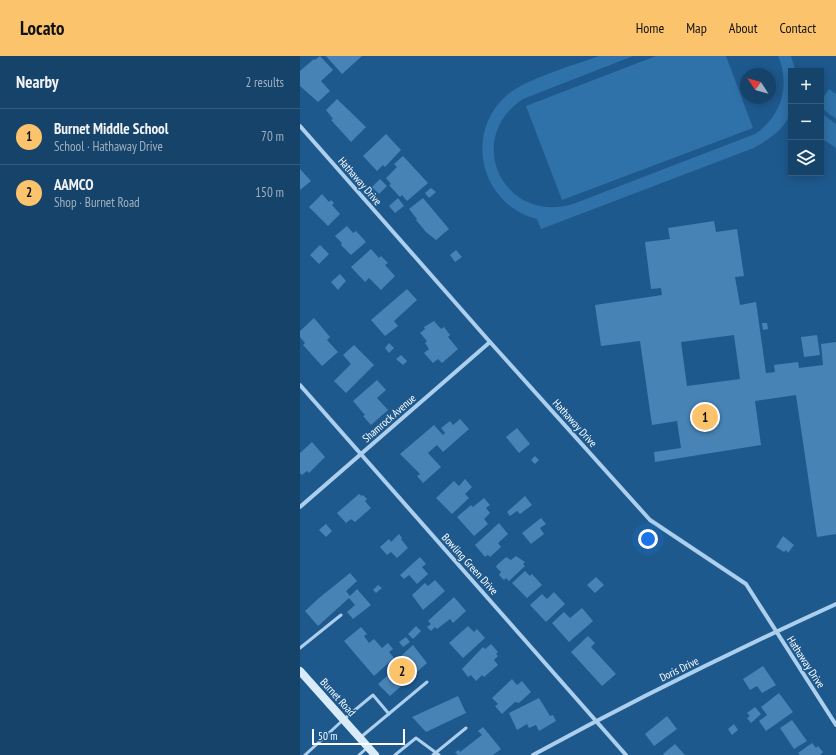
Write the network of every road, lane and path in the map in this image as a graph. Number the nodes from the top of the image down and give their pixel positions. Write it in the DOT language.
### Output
graph roads {
  1 [pos="300,126"];
  2 [pos="490,342"];
  3 [pos="300,385"];
  4 [pos="361,455"];
  5 [pos="300,507"];
  6 [pos="836,604"];
  7 [pos="341,615"];
  8 [pos="776,631"];
  9 [pos="300,648"];
  10 [pos="300,671"];
  11 [pos="428,682"];
  12 [pos="389,714"];
  13 [pos="343,720"];
  14 [pos="596,720"];
  15 [pos="836,725"];
  16 [pos="466,728"];
  17 [pos="360,738"];
  18 [pos="368,747"];
  19 [pos="438,753"];
  20 [pos="306,755"];
  21 [pos="359,755"];
  22 [pos="375,755"];
  23 [pos="395,755"];
  24 [pos="433,755"];
  25 [pos="533,755"];
  26 [pos="626,755"];
  1 -- 2 [label="street, Hathaway Drive"];
  2 -- 4 [label="street, Shamrock Avenue"];
  2 -- 8 [label="street, Hathaway Drive"];
  3 -- 4 [label="street, Bowling Green Drive"];
  4 -- 5 [label="street, Shamrock Avenue"];
  4 -- 14 [label="street, Bowling Green Drive"];
  6 -- 8 [label="street, Doris Drive"];
  7 -- 9 [label="lane"];
  8 -- 14 [label="street, Doris Drive"];
  8 -- 15 [label="street, Hathaway Drive"];
  10 -- 13 [label="main road, Burnet Road"];
  11 -- 12 [label="lane"];
  12 -- 13 [label="lane"];
  12 -- 17 [label="lane"];
  13 -- 17 [label="main road, Burnet Road"];
  13 -- 20 [label="lane"];
  14 -- 25 [label="street, Doris Drive"];
  14 -- 26 [label="street, Bowling Green Drive"];
  16 -- 19 [label="lane"];
  17 -- 18 [label="main road, Burnet Road"];
  18 -- 21 [label="lane"];
  18 -- 22 [label="main road, Burnet Road"];
  19 -- 23 [label="lane"];
  19 -- 24 [label="lane"];
}
